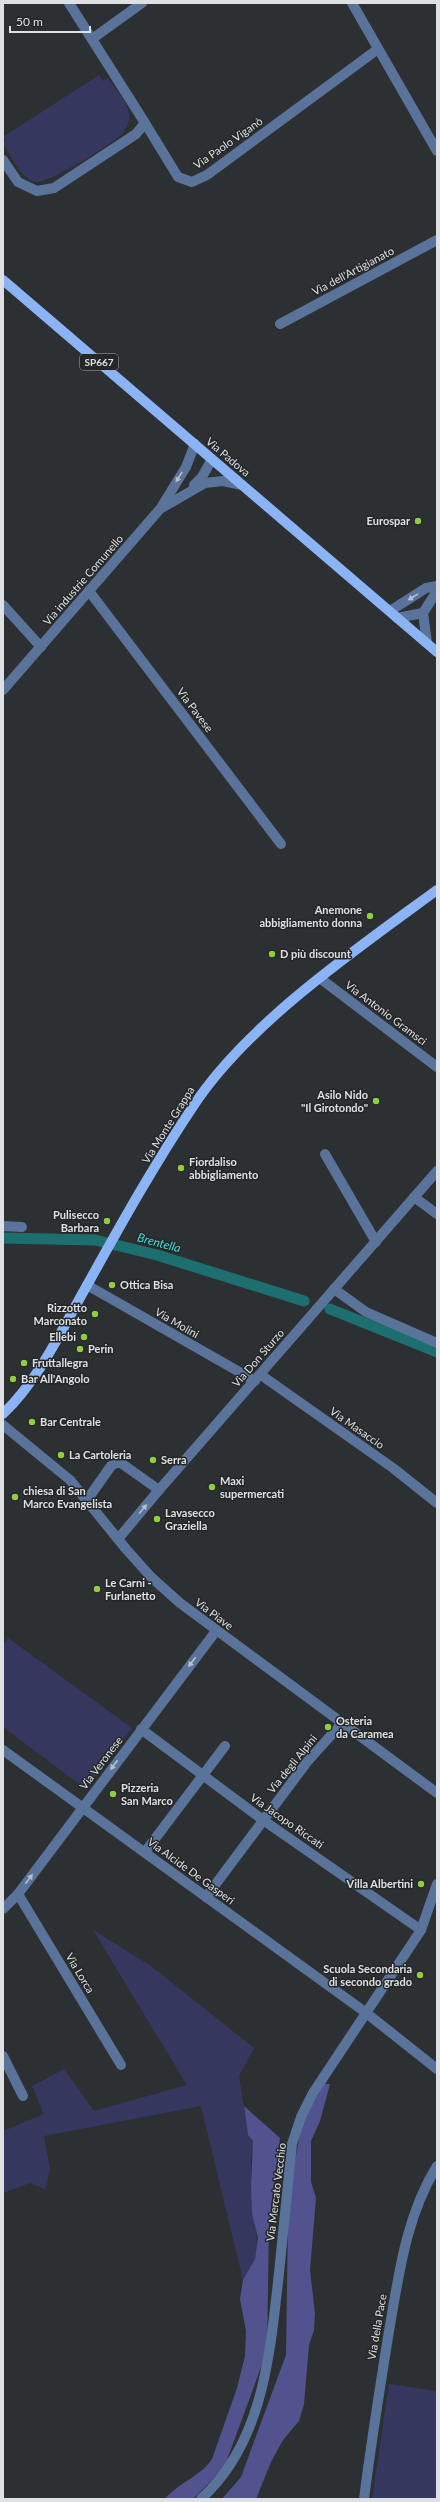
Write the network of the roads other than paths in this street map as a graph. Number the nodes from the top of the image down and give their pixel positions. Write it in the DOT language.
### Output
graph roads {
  1 [pos="69,3"];
  2 [pos="142,3"];
  3 [pos="352,3"];
  4 [pos="92,39"];
  5 [pos="378,49"];
  6 [pos="145,123"];
  7 [pos="437,151"];
  8 [pos="3,160"];
  9 [pos="437,240"];
  10 [pos="3,280"];
  11 [pos="280,324"];
  12 [pos="195,444"];
  13 [pos="212,459"];
  14 [pos="242,485"];
  15 [pos="186,492"];
  16 [pos="160,509"];
  17 [pos="437,586"];
  18 [pos="89,591"];
  19 [pos="437,591"];
  20 [pos="3,605"];
  21 [pos="422,613"];
  22 [pos="394,614"];
  23 [pos="427,643"];
  24 [pos="41,647"];
  25 [pos="437,652"];
  26 [pos="3,690"];
  27 [pos="280,844"];
  28 [pos="437,890"];
  29 [pos="321,978"];
  30 [pos="437,1067"];
  31 [pos="325,1154"];
  32 [pos="437,1171"];
  33 [pos="414,1197"];
  34 [pos="437,1214"];
  35 [pos="3,1226"];
  36 [pos="22,1227"];
  37 [pos="376,1242"];
  38 [pos="87,1285"];
  39 [pos="334,1289"];
  40 [pos="437,1343"];
  41 [pos="258,1378"];
  42 [pos="3,1414"];
  43 [pos="3,1425"];
  44 [pos="159,1490"];
  45 [pos="87,1500"];
  46 [pos="437,1503"];
  47 [pos="118,1538"];
  48 [pos="216,1631"];
  49 [pos="342,1723"];
  50 [pos="141,1729"];
  51 [pos="225,1746"];
  52 [pos="3,1750"];
  53 [pos="203,1776"];
  54 [pos="437,1793"];
  55 [pos="83,1808"];
  56 [pos="263,1820"];
  57 [pos="145,1852"];
  58 [pos="437,1884"];
  59 [pos="18,1894"];
  60 [pos="206,1897"];
  61 [pos="3,1908"];
  62 [pos="421,1930"];
  63 [pos="365,2012"];
  64 [pos="3,2056"];
  65 [pos="121,2065"];
  66 [pos="437,2069"];
  67 [pos="23,2096"];
  68 [pos="437,2166"];
  69 [pos="201,2499"];
  70 [pos="364,2499"];
  1 -- 4 [label="street, Via Paolo Viganò"];
  2 -- 4 [label="street"];
  3 -- 5 [label="street"];
  4 -- 6 [label="street, Via Paolo Viganò"];
  5 -- 6 [label="street, Via Paolo Viganò"];
  5 -- 7 [label="street"];
  6 -- 8 [label="street"];
  9 -- 11 [label="street, Via dell'Artigianato"];
  10 -- 12 [label="main road, Via Padova / SP667"];
  12 -- 13 [label="main road, Via Padova / SP667"];
  12 -- 16 [label="street, one-way"];
  13 -- 14 [label="main road, Via Padova / SP667"];
  13 -- 15 [label="street"];
  14 -- 15 [label="street"];
  14 -- 22 [label="main road, Via Padova / SP667"];
  15 -- 16 [label="street, Via industrie Comunello"];
  16 -- 18 [label="street, Via industrie Comunello"];
  17 -- 22 [label="street, one-way"];
  18 -- 24 [label="street, Via industrie Comunello"];
  18 -- 27 [label="street, Via Pavese"];
  19 -- 21 [label="street"];
  20 -- 24 [label="street"];
  21 -- 22 [label="street"];
  21 -- 23 [label="street"];
  22 -- 23 [label="main road, Via Padova / SP667"];
  23 -- 25 [label="main road, Via Padova / SP667"];
  24 -- 26 [label="street, Via industrie Comunello"];
  28 -- 29 [label="main road, Via Monte Grappa"];
  29 -- 30 [label="street, Via Antonio Gramsci"];
  29 -- 38 [label="main road, Via Monte Grappa"];
  31 -- 37 [label="street"];
  32 -- 33 [label="street, Via Don Sturzo"];
  33 -- 34 [label="street"];
  33 -- 37 [label="street, Via Don Sturzo"];
  35 -- 36 [label="street"];
  37 -- 39 [label="street, Via Don Sturzo"];
  38 -- 41 [label="street, Via Molini"];
  38 -- 42 [label="main road, Via Monte Grappa"];
  39 -- 40 [label="street"];
  39 -- 41 [label="street, Via Don Sturzo"];
  41 -- 44 [label="street, Via Don Sturzo"];
  41 -- 46 [label="street, Via Masaccio"];
  43 -- 45 [label="street, Via Piave"];
  44 -- 45 [label="street"];
  47 -- 44 [label="street, Via Don Sturzo, one-way"];
  45 -- 47 [label="street, Via Piave"];
  47 -- 48 [label="street, Via Piave"];
  48 -- 49 [label="street, Via Piave"];
  48 -- 50 [label="street, Via Veronese, one-way"];
  49 -- 54 [label="street, Via Piave"];
  49 -- 56 [label="street, Via degli Alpini"];
  50 -- 53 [label="street, Via Jacopo Riccati"];
  50 -- 55 [label="street, Via Veronese, one-way"];
  51 -- 53 [label="street"];
  52 -- 55 [label="street, Via Alcide De Gasperi"];
  53 -- 56 [label="street, Via Jacopo Riccati"];
  53 -- 57 [label="street"];
  55 -- 57 [label="street, Via Alcide De Gasperi"];
  59 -- 55 [label="street, Via Veronese, one-way"];
  56 -- 60 [label="street, Via degli Alpini"];
  56 -- 62 [label="street, Via Jacopo Riccati"];
  57 -- 60 [label="street, Via Alcide De Gasperi"];
  58 -- 62 [label="street, Via Mercato Vecchio"];
  59 -- 61 [label="street, Via Veronese"];
  59 -- 65 [label="street, Via Lorca"];
  60 -- 63 [label="street, Via Alcide De Gasperi"];
  62 -- 63 [label="street, Via Mercato Vecchio"];
  63 -- 66 [label="street"];
  63 -- 69 [label="street, Via Mercato Vecchio"];
  64 -- 67 [label="street"];
  68 -- 70 [label="street, Via della Pace"];
}
